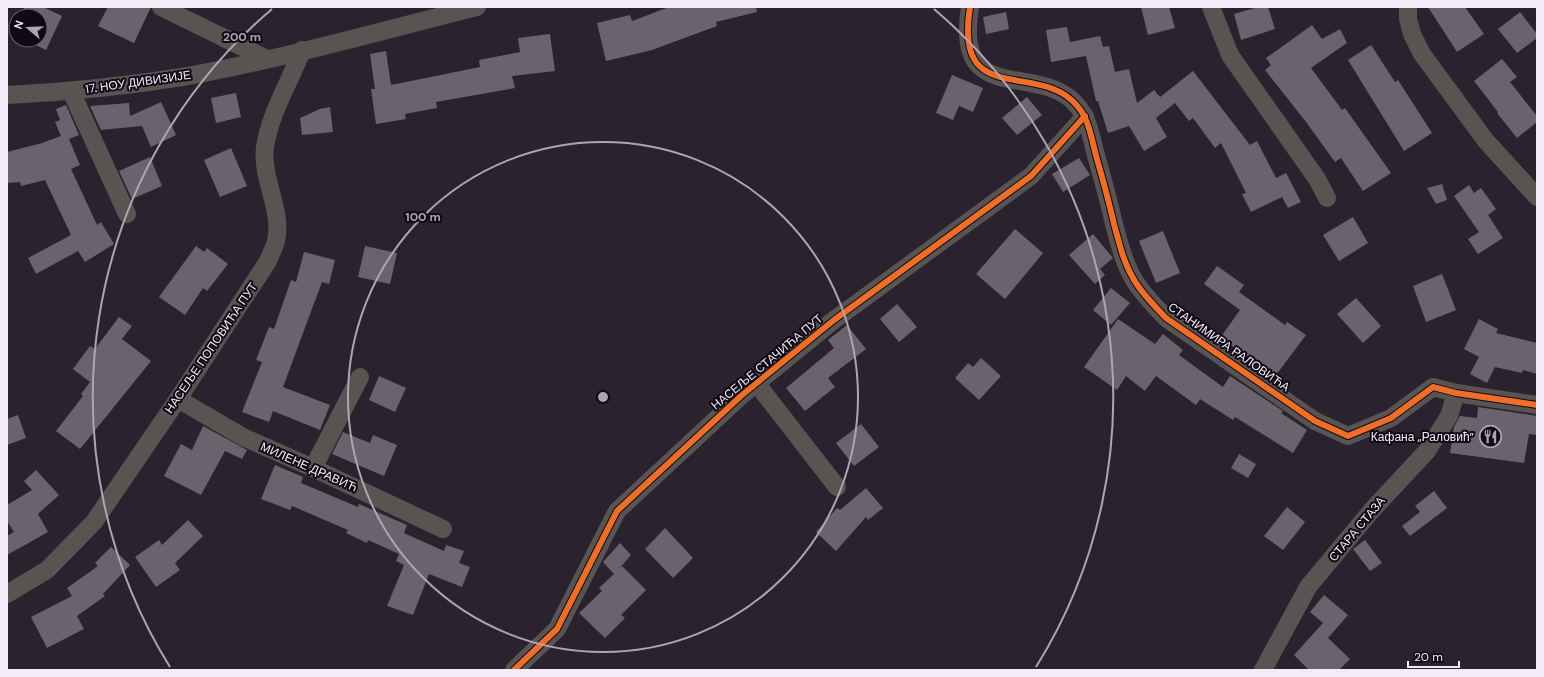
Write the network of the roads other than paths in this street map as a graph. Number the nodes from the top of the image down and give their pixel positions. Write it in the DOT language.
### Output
graph roads {
  1 [pos="160,7"];
  2 [pos="477,7"];
  3 [pos="970,7"];
  4 [pos="1211,7"];
  5 [pos="1408,7"];
  6 [pos="302,50"];
  7 [pos="267,59"];
  8 [pos="71,90"];
  9 [pos="7,95"];
  10 [pos="1085,116"];
  11 [pos="1537,197"];
  12 [pos="1327,198"];
  13 [pos="127,214"];
  14 [pos="360,377"];
  15 [pos="758,384"];
  16 [pos="1456,393"];
  17 [pos="178,399"];
  18 [pos="1537,405"];
  19 [pos="313,468"];
  20 [pos="838,487"];
  21 [pos="443,529"];
  22 [pos="7,594"];
  23 [pos="514,670"];
  24 [pos="1263,670"];
  1 -- 7 [label="street"];
  2 -- 6 [label="street, 17. НОУ ДИВИЗИЈЕ"];
  3 -- 10 [label="street, СТАНИМИРА РАЛОВИЋА"];
  4 -- 12 [label="street"];
  5 -- 11 [label="street"];
  6 -- 7 [label="street, 17. НОУ ДИВИЗИЈЕ"];
  6 -- 17 [label="street, НАСЕЉЕ ПОПОВИЋА ПУТ"];
  7 -- 8 [label="street, 17. НОУ ДИВИЗИЈЕ"];
  8 -- 9 [label="street, 17. НОУ ДИВИЗИЈЕ"];
  8 -- 13 [label="street"];
  10 -- 15 [label="street, НАСЕЉЕ СТАЧИЋА ПУТ"];
  10 -- 16 [label="street, СТАНИМИРА РАЛОВИЋА"];
  14 -- 19 [label="street"];
  15 -- 20 [label="street"];
  15 -- 23 [label="street, НАСЕЉЕ СТАЧИЋА ПУТ"];
  16 -- 18 [label="street, СТАНИМИРА РАЛОВИЋА"];
  16 -- 24 [label="street, СТАРА СТАЗА"];
  17 -- 19 [label="street, МИЛЕНЕ ДРАВИЋ"];
  17 -- 22 [label="street, НАСЕЉЕ ПОПОВИЋА ПУТ"];
  19 -- 21 [label="street, МИЛЕНЕ ДРАВИЋ"];
}
